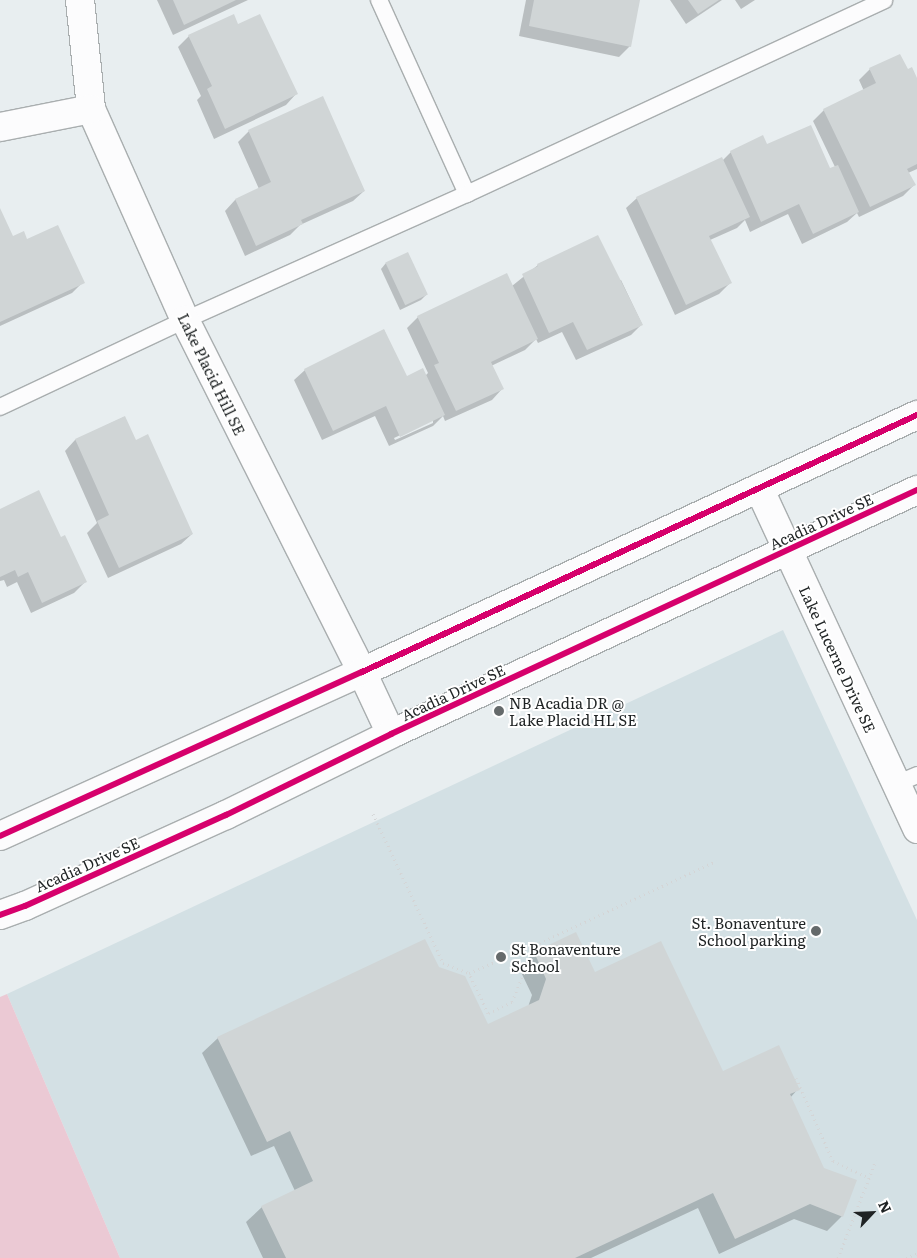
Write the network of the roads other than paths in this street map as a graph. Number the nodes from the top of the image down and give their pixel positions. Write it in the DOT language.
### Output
graph roads {
  1 [pos="80,0"];
  2 [pos="379,0"];
  3 [pos="884,0"];
  4 [pos="91,109"];
  5 [pos="0,127"];
  6 [pos="468,194"];
  7 [pos="185,320"];
  8 [pos="0,407"];
  9 [pos="917,415"];
  10 [pos="759,488"];
  11 [pos="917,490"];
  12 [pos="788,551"];
  13 [pos="362,672"];
  14 [pos="391,734"];
  15 [pos="906,779"];
  16 [pos="917,828"];
  17 [pos="0,836"];
  18 [pos="0,915"];
  1 -- 4 [label="street, Lake Placid Hill SE"];
  2 -- 6 [label="lane"];
  3 -- 6 [label="lane"];
  4 -- 5 [label="street"];
  4 -- 7 [label="street, Lake Placid Hill SE"];
  6 -- 7 [label="lane"];
  7 -- 8 [label="lane"];
  7 -- 13 [label="street, Lake Placid Hill SE"];
  9 -- 10 [label="street"];
  10 -- 12 [label="street, Lake Lucerne Drive SE"];
  10 -- 13 [label="street"];
  11 -- 12 [label="street, Acadia Drive SE"];
  12 -- 14 [label="street, Acadia Drive SE"];
  12 -- 15 [label="street, Lake Lucerne Drive SE"];
  13 -- 14 [label="street, Lake Placid Hill SE"];
  13 -- 17 [label="street"];
  14 -- 18 [label="street, Acadia Drive SE"];
  15 -- 16 [label="street, Lake Lucerne Drive SE"];
}
